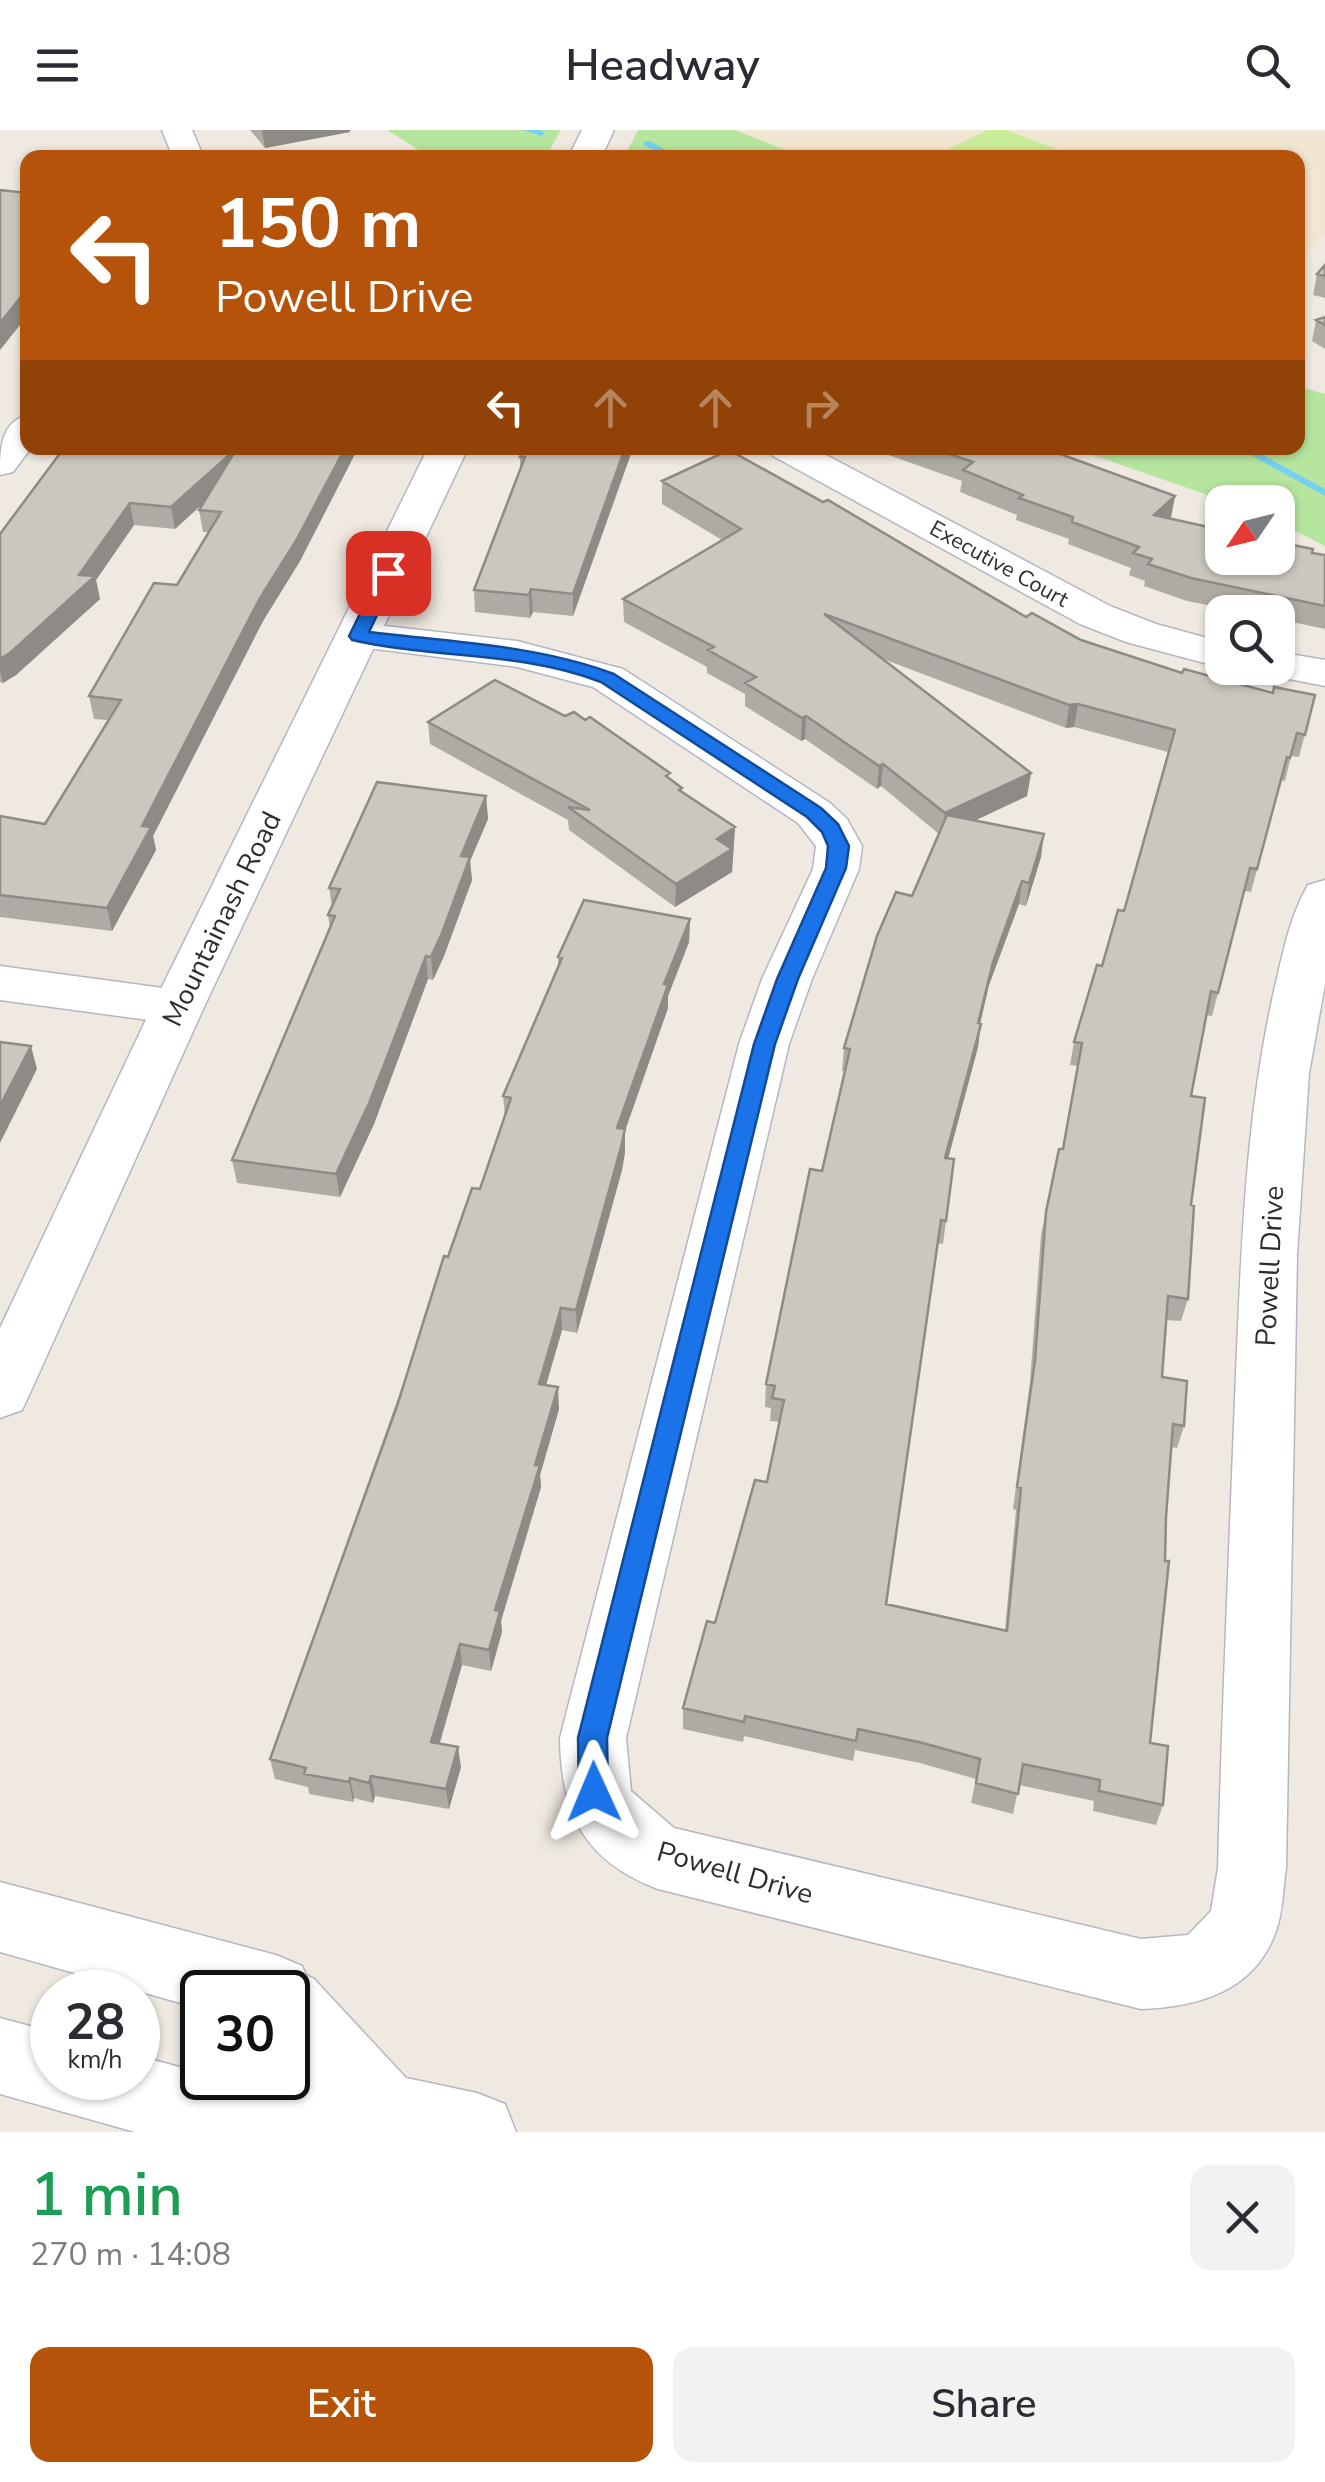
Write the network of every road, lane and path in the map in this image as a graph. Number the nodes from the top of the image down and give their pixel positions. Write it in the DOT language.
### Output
graph roads {
  1 [pos="20,437"];
  2 [pos="445,455"];
  3 [pos="799,455"];
  4 [pos="0,464"];
  5 [pos="358,636"];
  6 [pos="1205,651"];
  7 [pos="1295,668"];
  8 [pos="1325,673"];
  9 [pos="1325,896"];
  10 [pos="0,982"];
  11 [pos="178,1007"];
  12 [pos="0,1393"];
  13 [pos="0,1916"];
  14 [pos="196,1970"];
  15 [pos="310,2029"];
  16 [pos="0,2056"];
  17 [pos="30,2064"];
  18 [pos="158,2100"];
  19 [pos="385,2112"];
  20 [pos="477,2132"];
  1 -- 4 [label="street"];
  2 -- 5 [label="street, Mountainash Road"];
  3 -- 6 [label="street, Executive Court"];
  5 -- 9 [label="street, Powell Drive"];
  5 -- 11 [label="street, Mountainash Road"];
  7 -- 8 [label="street"];
  10 -- 11 [label="street"];
  11 -- 12 [label="street, Mountainash Road"];
  13 -- 14 [label="street"];
  15 -- 19 [label="street"];
  16 -- 17 [label="street"];
  18 -- 19 [label="street"];
  19 -- 20 [label="street"];
}
